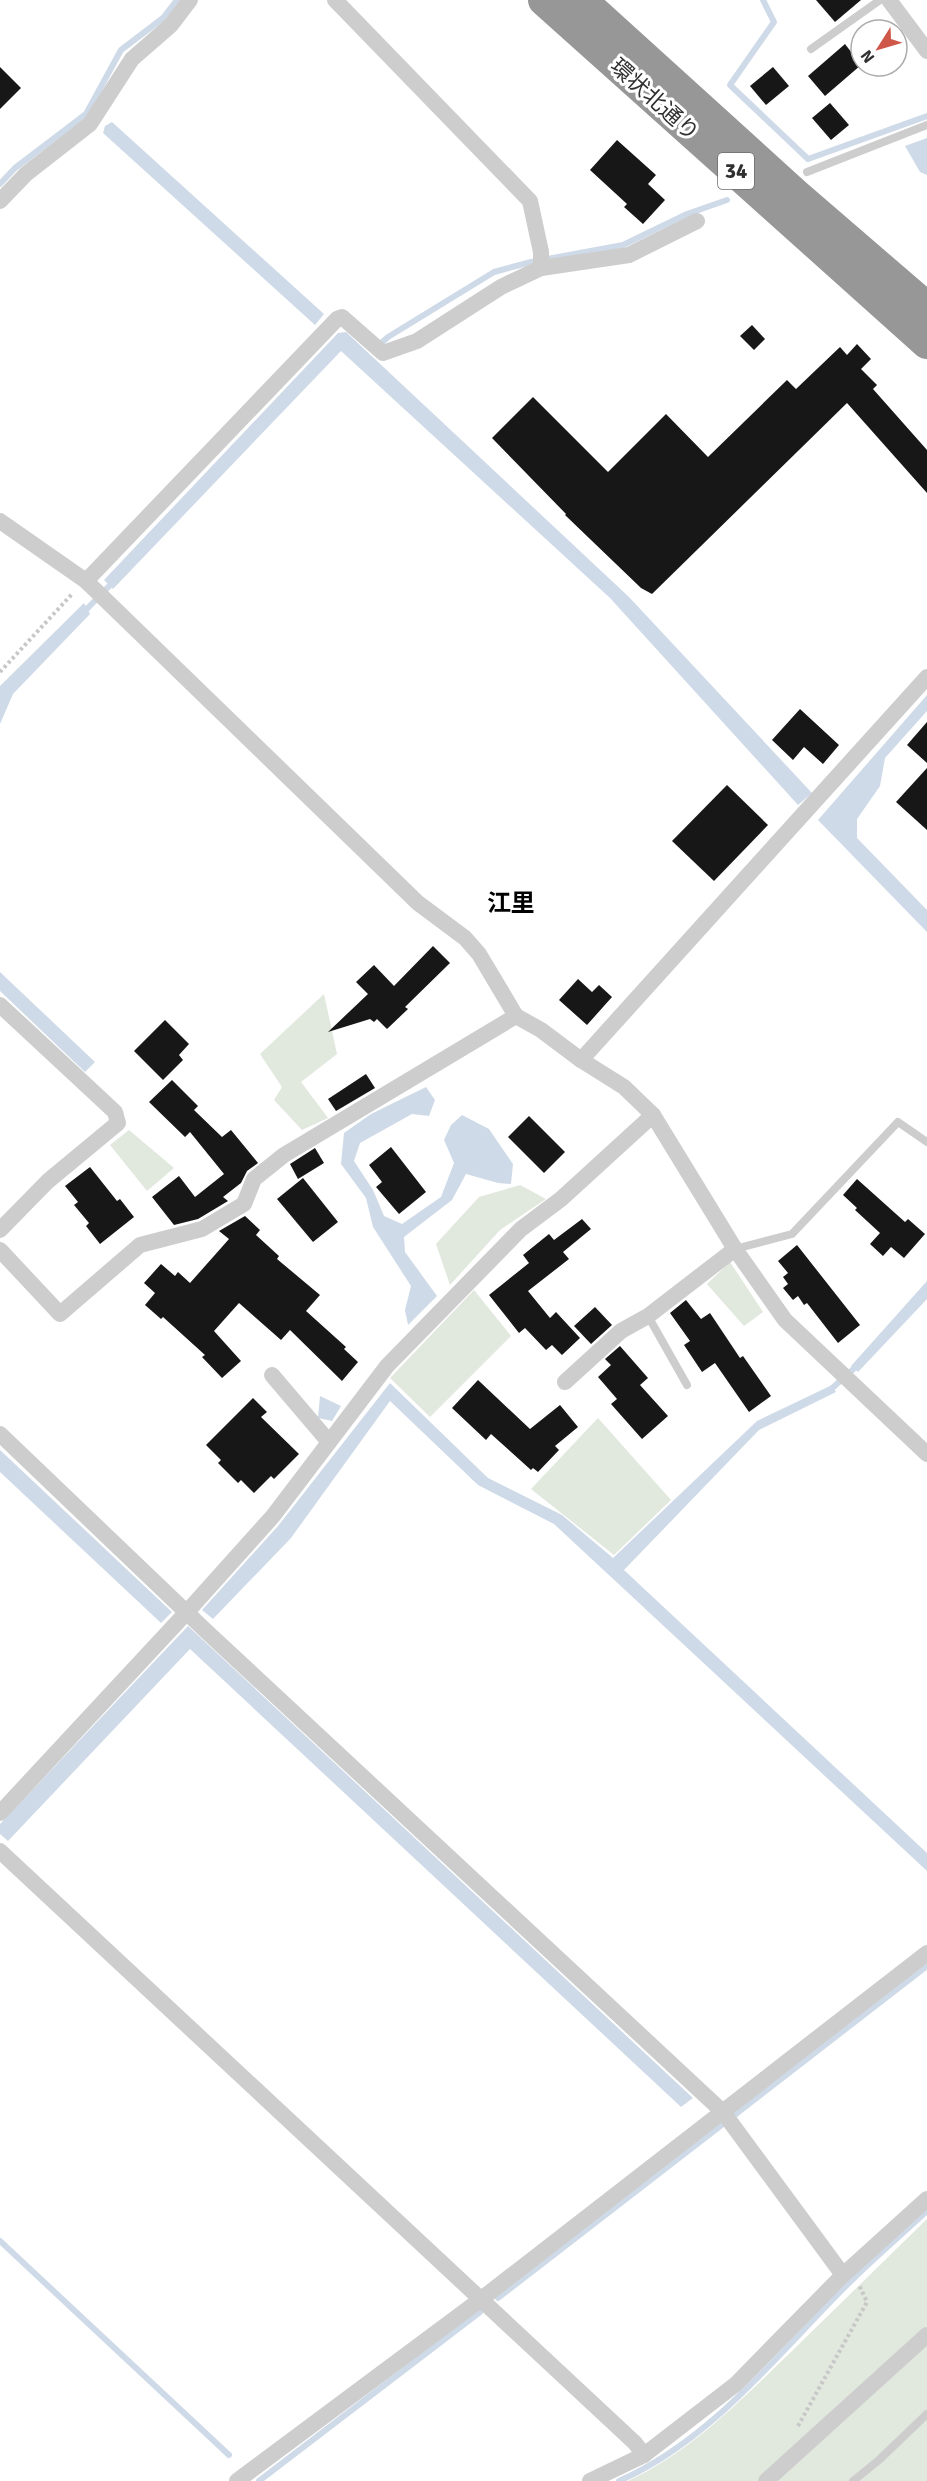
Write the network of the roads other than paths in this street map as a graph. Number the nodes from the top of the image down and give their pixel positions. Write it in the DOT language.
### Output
graph roads {
  1 [pos="190,0"];
  2 [pos="335,0"];
  3 [pos="544,0"];
  4 [pos="581,0"];
  5 [pos="880,0"];
  6 [pos="889,0"];
  7 [pos="925,43"];
  8 [pos="811,49"];
  9 [pos="927,125"];
  10 [pos="807,172"];
  11 [pos="0,201"];
  12 [pos="697,221"];
  13 [pos="541,260"];
  14 [pos="927,308"];
  15 [pos="927,343"];
  16 [pos="0,521"];
  17 [pos="91,592"];
  18 [pos="927,677"];
  19 [pos="0,1005"];
  20 [pos="516,1016"];
  21 [pos="581,1060"];
  22 [pos="653,1115"];
  23 [pos="927,1142"];
  24 [pos="0,1230"];
  25 [pos="735,1249"];
  26 [pos="0,1250"];
  27 [pos="648,1316"];
  28 [pos="272,1375"];
  29 [pos="565,1382"];
  30 [pos="687,1385"];
  31 [pos="0,1434"];
  32 [pos="329,1442"];
  33 [pos="927,1454"];
  34 [pos="189,1615"];
  35 [pos="0,1813"];
  36 [pos="0,1851"];
  37 [pos="927,1953"];
  38 [pos="723,2112"];
  39 [pos="927,2199"];
  40 [pos="843,2275"];
  41 [pos="480,2300"];
  42 [pos="927,2335"];
  43 [pos="927,2414"];
  44 [pos="644,2455"];
  45 [pos="237,2481"];
  46 [pos="590,2481"];
  47 [pos="766,2481"];
  48 [pos="853,2481"];
  1 -- 11 [label="street"];
  2 -- 13 [label="street"];
  3 -- 15 [label="highway, 環状北通り / 34"];
  4 -- 14 [label="highway, 環状北通り / 34"];
  5 -- 8 [label="lane"];
  6 -- 7 [label="street"];
  9 -- 10 [label="lane"];
  12 -- 13 [label="street"];
  13 -- 17 [label="street"];
  16 -- 17 [label="street"];
  17 -- 20 [label="street"];
  18 -- 21 [label="street"];
  19 -- 24 [label="street"];
  20 -- 21 [label="street"];
  20 -- 26 [label="street"];
  21 -- 22 [label="street"];
  22 -- 25 [label="street"];
  22 -- 32 [label="street"];
  23 -- 25 [label="lane"];
  25 -- 27 [label="street"];
  25 -- 33 [label="street"];
  27 -- 29 [label="street"];
  27 -- 30 [label="lane"];
  28 -- 32 [label="street"];
  31 -- 34 [label="street"];
  32 -- 34 [label="street"];
  34 -- 35 [label="street"];
  34 -- 38 [label="street"];
  36 -- 41 [label="street"];
  37 -- 38 [label="street"];
  38 -- 40 [label="street"];
  38 -- 41 [label="street"];
  39 -- 40 [label="street"];
  40 -- 44 [label="street"];
  41 -- 44 [label="street"];
  41 -- 45 [label="street"];
  42 -- 47 [label="street"];
  43 -- 48 [label="lane"];
  44 -- 46 [label="street"];
}
